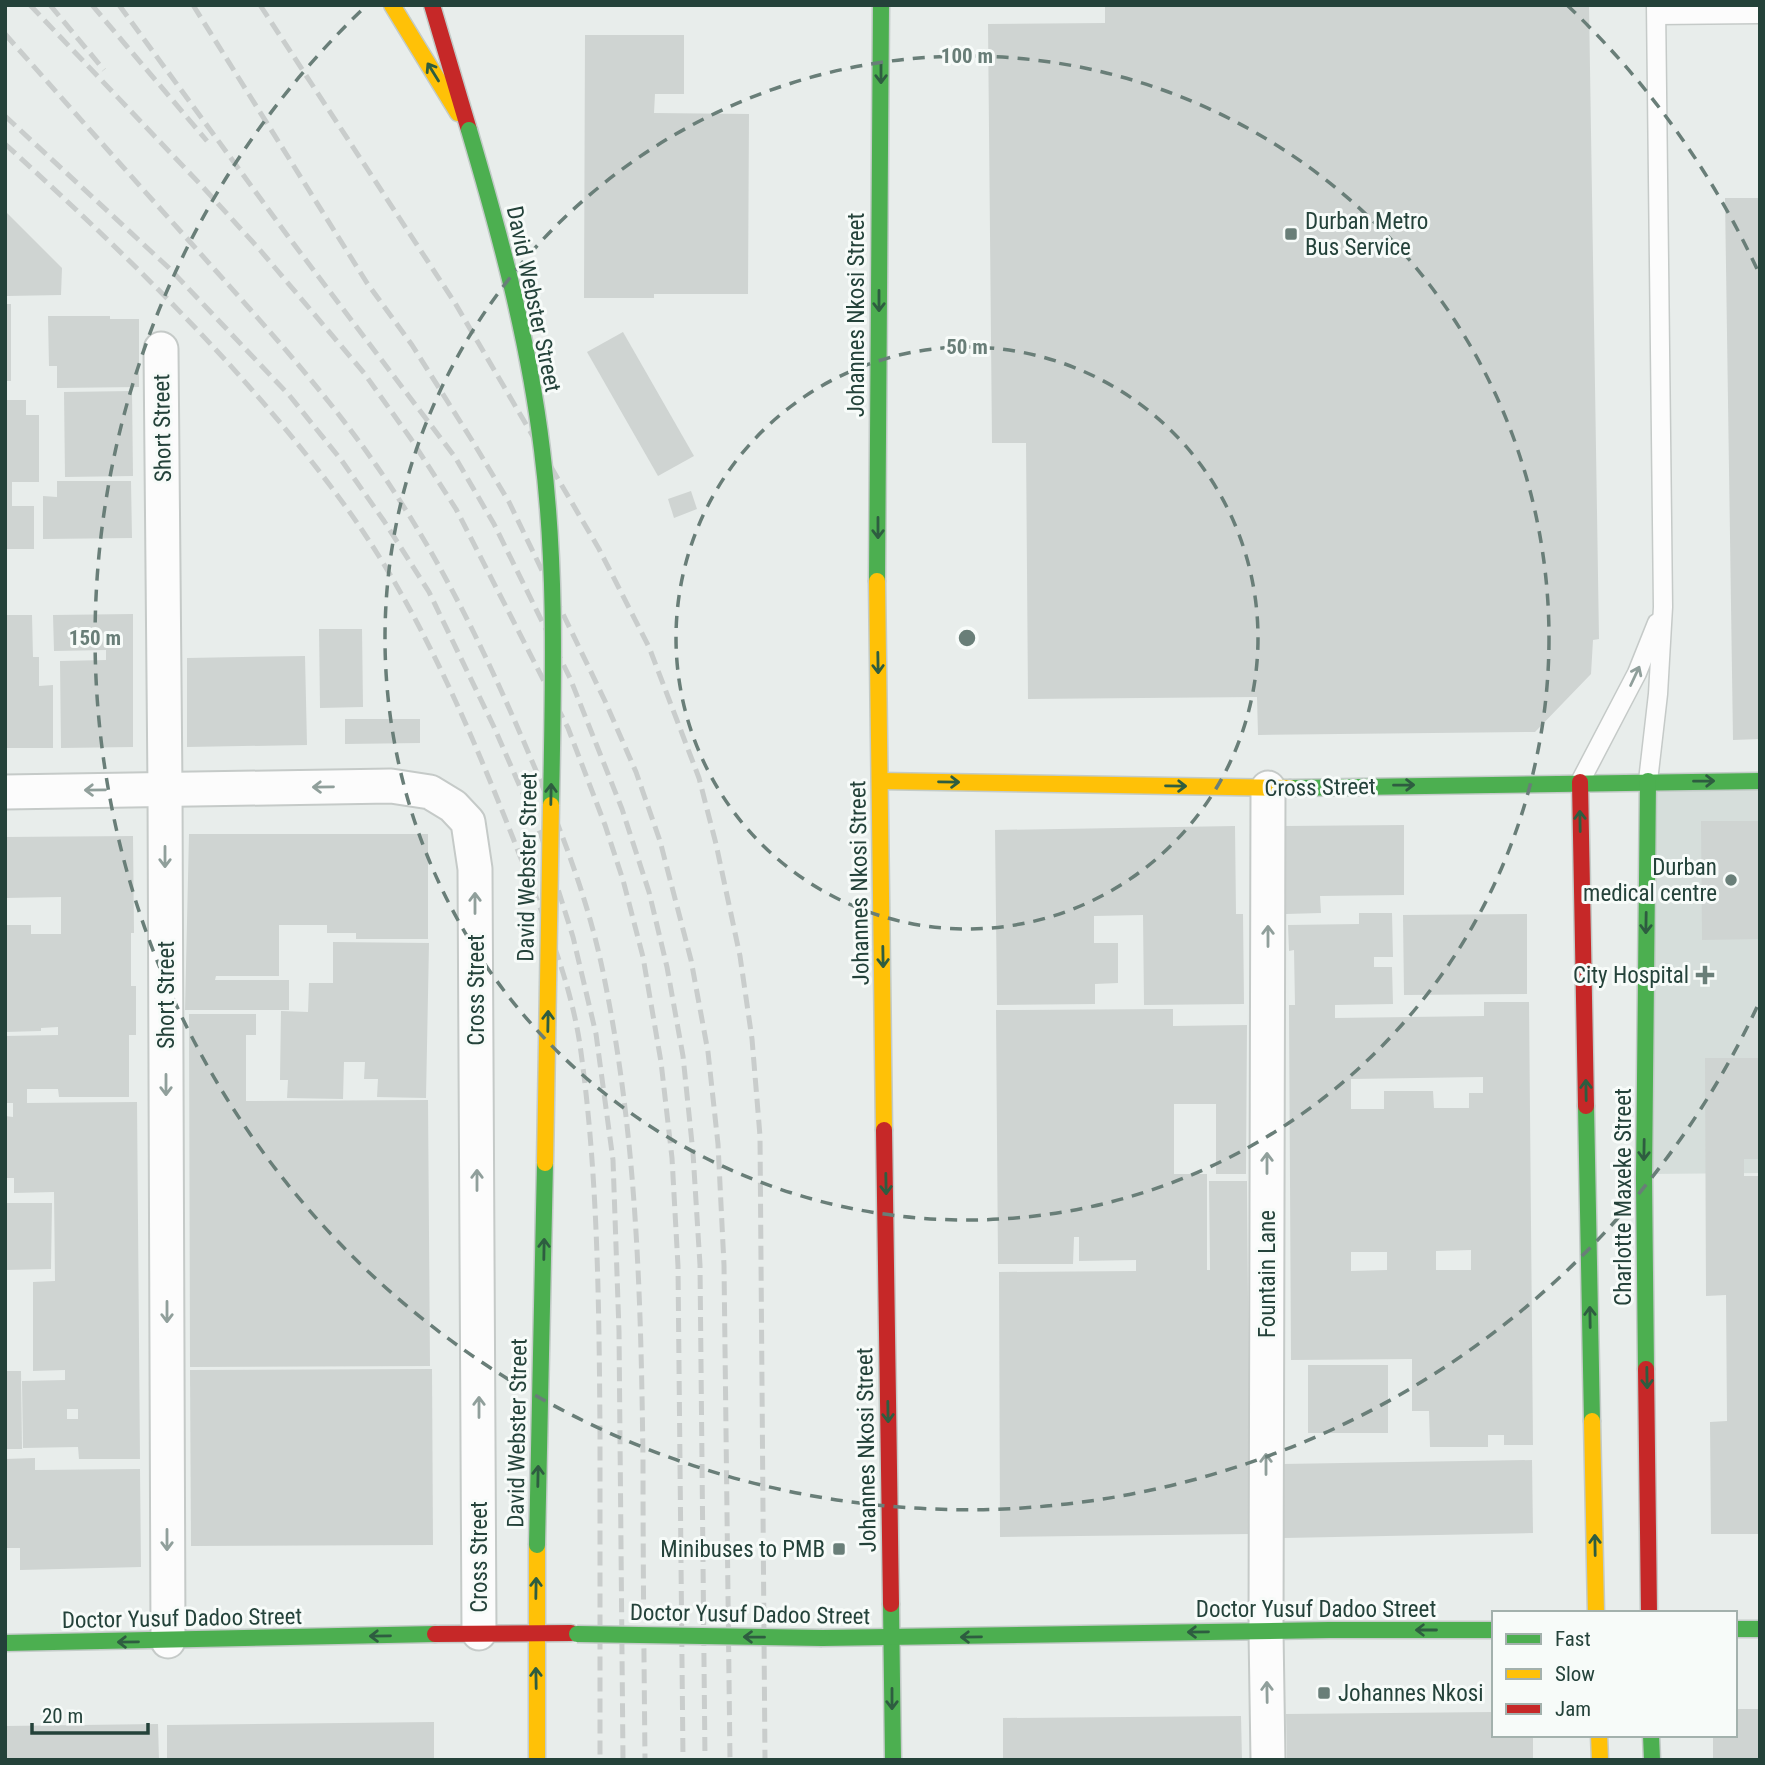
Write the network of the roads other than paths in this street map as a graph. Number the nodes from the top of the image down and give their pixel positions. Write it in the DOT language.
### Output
graph roads {
  1 [pos="392,5"];
  2 [pos="432,5"];
  3 [pos="881,5"];
  4 [pos="1657,10"];
  5 [pos="1760,14"];
  6 [pos="469,130"];
  7 [pos="161,349"];
  8 [pos="1663,607"];
  9 [pos="1760,780"];
  10 [pos="880,781"];
  11 [pos="1648,781"];
  12 [pos="1580,782"];
  13 [pos="1268,788"];
  14 [pos="165,789"];
  15 [pos="5,792"];
  16 [pos="1596,1611"];
  17 [pos="1649,1611"];
  18 [pos="1737,1629"];
  19 [pos="1760,1629"];
  20 [pos="1492,1630"];
  21 [pos="1266,1631"];
  22 [pos="535,1632"];
  23 [pos="480,1633"];
  24 [pos="891,1639"];
  25 [pos="168,1642"];
  26 [pos="5,1643"];
  27 [pos="1599,1737"];
  28 [pos="1651,1737"];
  29 [pos="537,1760"];
  30 [pos="893,1760"];
  31 [pos="1268,1760"];
  32 [pos="1600,1760"];
  33 [pos="1652,1760"];
  6 -- 1 [label="main road, David Webster Street, one-way"];
  2 -- 6 [label="main road"];
  3 -- 10 [label="main road, Johannes Nkosi Street, one-way"];
  4 -- 5 [label="lane"];
  4 -- 8 [label="lane"];
  22 -- 6 [label="main road, David Webster Street, one-way, bridge"];
  7 -- 14 [label="street, Short Street"];
  8 -- 11 [label="lane"];
  12 -- 8 [label="lane, one-way"];
  11 -- 9 [label="main road, Cross Street, one-way"];
  10 -- 13 [label="main road, Cross Street, one-way"];
  10 -- 24 [label="main road, Johannes Nkosi Street, one-way"];
  11 -- 12 [label="main road, Cross Street"];
  11 -- 17 [label="main road, Charlotte Maxeke Street, one-way"];
  13 -- 12 [label="main road, Cross Street, one-way"];
  16 -- 12 [label="main road, Charlotte Maxeke Street, one-way"];
  21 -- 13 [label="street, Fountain Lane, one-way"];
  14 -- 15 [label="street, Cross Street, one-way"];
  23 -- 14 [label="street, Cross Street, one-way"];
  14 -- 25 [label="street, Short Street, one-way"];
  18 -- 19 [label="main road"];
  20 -- 21 [label="main road, Doctor Yusuf Dadoo Street, one-way"];
  21 -- 24 [label="main road, Doctor Yusuf Dadoo Street, one-way"];
  31 -- 21 [label="street, Fountain Lane, one-way"];
  22 -- 23 [label="main road, Doctor Yusuf Dadoo Street"];
  24 -- 22 [label="main road, Doctor Yusuf Dadoo Street, one-way, bridge"];
  29 -- 22 [label="main road, David Webster Street, one-way"];
  23 -- 25 [label="main road, Doctor Yusuf Dadoo Street, one-way"];
  24 -- 30 [label="main road, Johannes Nkosi Street, one-way"];
  25 -- 26 [label="main road, Doctor Yusuf Dadoo Street, one-way"];
  27 -- 32 [label="main road"];
  28 -- 33 [label="main road"];
}
